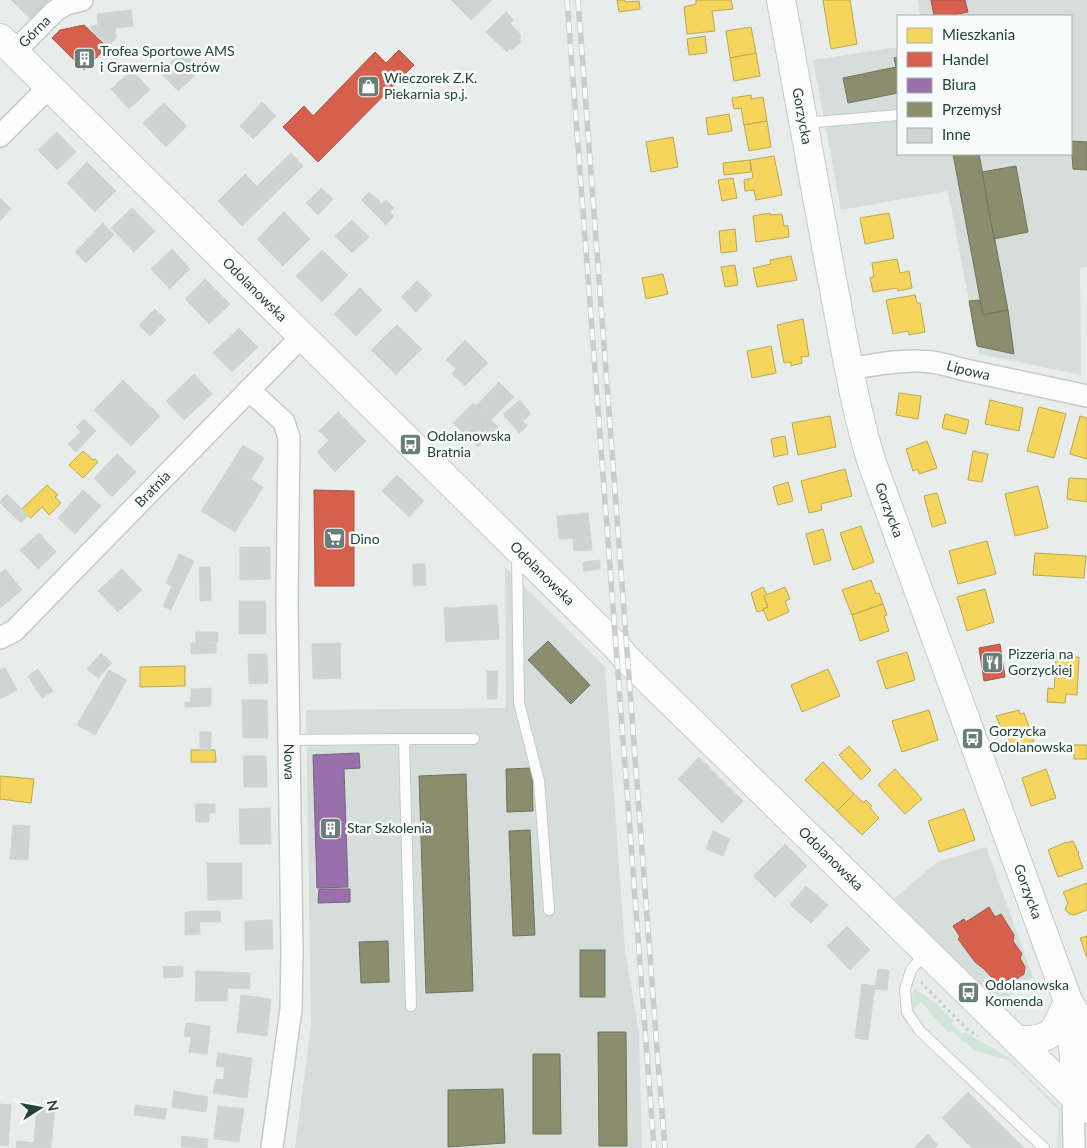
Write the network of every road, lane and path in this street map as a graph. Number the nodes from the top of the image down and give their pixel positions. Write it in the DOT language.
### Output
graph roads {
  1 [pos="82,0"];
  2 [pos="781,0"];
  3 [pos="7,45"];
  4 [pos="49,87"];
  5 [pos="897,115"];
  6 [pos="803,124"];
  7 [pos="0,136"];
  8 [pos="302,336"];
  9 [pos="849,369"];
  10 [pos="249,390"];
  11 [pos="1087,396"];
  12 [pos="517,549"];
  13 [pos="0,638"];
  14 [pos="404,739"];
  15 [pos="474,739"];
  16 [pos="289,740"];
  17 [pos="549,910"];
  18 [pos="927,951"];
  19 [pos="1068,1001"];
  20 [pos="411,1006"];
  21 [pos="1016,1040"];
  22 [pos="1087,1040"];
  23 [pos="1080,1102"];
  24 [pos="274,1148"];
  25 [pos="1044,1148"];
  26 [pos="1074,1148"];
  1 -- 3 [label="street, Górna"];
  2 -- 6 [label="main road, Gorzycka"];
  3 -- 4 [label="main road, Odolanowska"];
  4 -- 7 [label="street"];
  4 -- 8 [label="main road, Odolanowska"];
  5 -- 6 [label="lane"];
  6 -- 9 [label="main road, Gorzycka"];
  8 -- 10 [label="street, Bratnia"];
  8 -- 12 [label="main road, Odolanowska"];
  9 -- 11 [label="street, Lipowa"];
  9 -- 19 [label="main road, Gorzycka"];
  10 -- 13 [label="street, Bratnia"];
  10 -- 16 [label="street, Nowa"];
  12 -- 17 [label="lane"];
  12 -- 18 [label="main road, Odolanowska"];
  14 -- 15 [label="lane"];
  14 -- 16 [label="lane"];
  14 -- 20 [label="lane"];
  16 -- 24 [label="street, Nowa"];
  18 -- 21 [label="main road, Odolanowska"];
  18 -- 25 [label="lane"];
  19 -- 21 [label="main road"];
  19 -- 22 [label="main road, Gorzycka"];
  19 -- 23 [label="main road, Gorzycka"];
  21 -- 23 [label="main road, Odolanowska"];
  23 -- 26 [label="street"];
}
